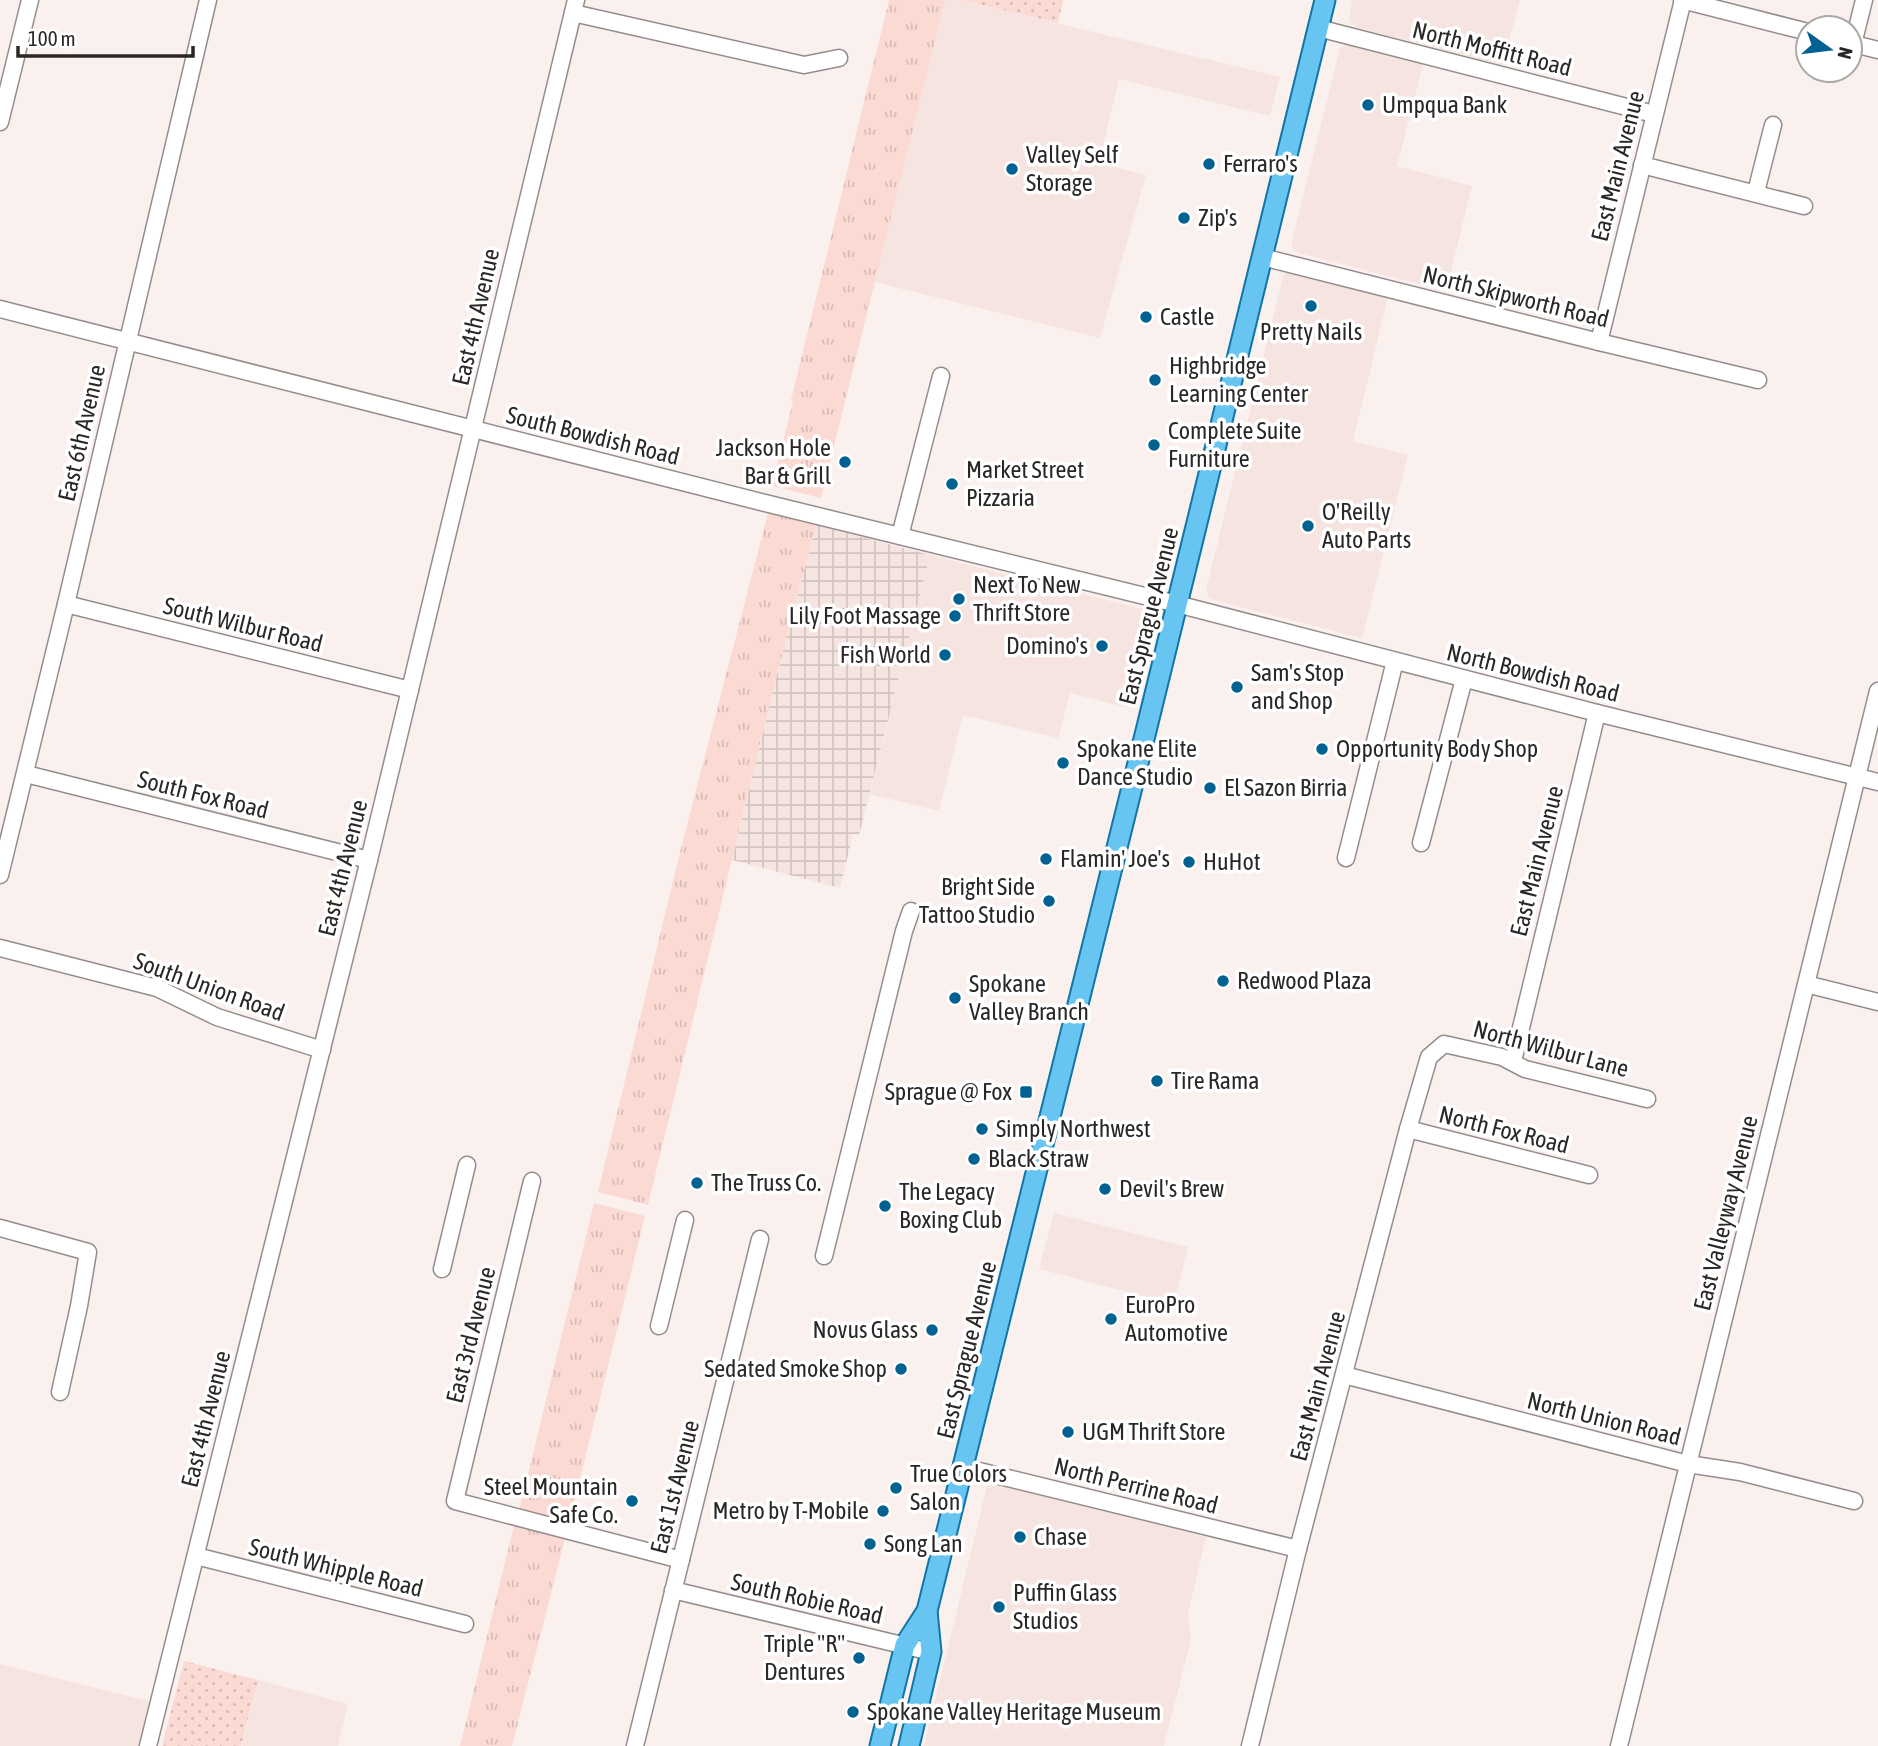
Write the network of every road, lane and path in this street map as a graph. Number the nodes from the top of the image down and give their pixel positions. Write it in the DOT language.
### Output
graph roads {
  1 [pos="30,0"];
  2 [pos="208,0"];
  3 [pos="1325,0"];
  4 [pos="1683,0"];
  5 [pos="574,7"];
  6 [pos="1318,28"];
  7 [pos="1794,28"];
  8 [pos="839,58"];
  9 [pos="1654,114"];
  10 [pos="0,121"];
  11 [pos="1773,125"];
  12 [pos="1642,165"];
  13 [pos="1756,192"];
  14 [pos="1804,205"];
  15 [pos="1262,257"];
  16 [pos="0,309"];
  17 [pos="127,341"];
  18 [pos="1599,342"];
  19 [pos="941,376"];
  20 [pos="1758,380"];
  21 [pos="473,429"];
  22 [pos="900,536"];
  23 [pos="66,604"];
  24 [pos="1177,604"];
  25 [pos="1395,661"];
  26 [pos="1464,678"];
  27 [pos="410,690"];
  28 [pos="1878,691"];
  29 [pos="1597,713"];
  30 [pos="26,774"];
  31 [pos="1857,777"];
  32 [pos="1878,782"];
  33 [pos="1421,844"];
  34 [pos="1346,858"];
  35 [pos="369,860"];
  36 [pos="0,875"];
  37 [pos="911,911"];
  38 [pos="0,948"];
  39 [pos="1806,984"];
  40 [pos="1878,1002"];
  41 [pos="1444,1044"];
  42 [pos="322,1050"];
  43 [pos="1513,1061"];
  44 [pos="1647,1098"];
  45 [pos="1408,1129"];
  46 [pos="467,1165"];
  47 [pos="1589,1175"];
  48 [pos="532,1181"];
  49 [pos="685,1220"];
  50 [pos="0,1228"];
  51 [pos="760,1240"];
  52 [pos="824,1256"];
  53 [pos="442,1269"];
  54 [pos="659,1326"];
  55 [pos="1344,1375"];
  56 [pos="60,1392"];
  57 [pos="1688,1464"];
  58 [pos="963,1467"];
  59 [pos="1854,1501"];
  60 [pos="1298,1549"];
  61 [pos="196,1556"];
  62 [pos="681,1560"];
  63 [pos="673,1590"];
  64 [pos="927,1611"];
  65 [pos="465,1624"];
  66 [pos="905,1645"];
  67 [pos="931,1652"];
  68 [pos="148,1746"];
  69 [pos="635,1746"];
  70 [pos="880,1746"];
  71 [pos="909,1746"];
  72 [pos="1250,1746"];
  73 [pos="1619,1746"];
  1 -- 10 [label="street"];
  2 -- 17 [label="street, East 6th Avenue"];
  3 -- 6 [label="main road, East Sprague Avenue"];
  4 -- 7 [label="street"];
  4 -- 9 [label="street, East Main Avenue"];
  5 -- 8 [label="street"];
  5 -- 21 [label="street, East 4th Avenue"];
  6 -- 9 [label="street, North Moffitt Road"];
  6 -- 15 [label="main road, East Sprague Avenue"];
  9 -- 12 [label="street, East Main Avenue"];
  11 -- 13 [label="street"];
  12 -- 13 [label="street"];
  12 -- 18 [label="street, East Main Avenue"];
  13 -- 14 [label="street"];
  15 -- 18 [label="street, North Skipworth Road"];
  15 -- 24 [label="main road, East Sprague Avenue"];
  16 -- 17 [label="street, South Bowdish Road"];
  17 -- 21 [label="street, South Bowdish Road"];
  17 -- 23 [label="street, East 6th Avenue"];
  18 -- 20 [label="street, North Skipworth Road"];
  19 -- 22 [label="street"];
  21 -- 22 [label="street, South Bowdish Road"];
  21 -- 27 [label="street, East 4th Avenue"];
  22 -- 24 [label="street, South Bowdish Road"];
  23 -- 27 [label="street, South Wilbur Road"];
  23 -- 30 [label="street, East 6th Avenue"];
  24 -- 25 [label="street, North Bowdish Road"];
  24 -- 58 [label="main road, East Sprague Avenue"];
  25 -- 26 [label="street, North Bowdish Road"];
  25 -- 34 [label="street"];
  26 -- 29 [label="street, North Bowdish Road"];
  26 -- 33 [label="street"];
  27 -- 35 [label="street, East 4th Avenue"];
  28 -- 31 [label="street, East Valleyway Avenue"];
  29 -- 31 [label="street, North Bowdish Road"];
  29 -- 43 [label="street, East Main Avenue"];
  30 -- 35 [label="street, South Fox Road"];
  30 -- 36 [label="street, East 6th Avenue"];
  31 -- 32 [label="street, North Bowdish Road"];
  31 -- 39 [label="street, East Valleyway Avenue"];
  35 -- 42 [label="street, East 4th Avenue"];
  37 -- 52 [label="street"];
  38 -- 42 [label="street, South Union Road"];
  39 -- 40 [label="street"];
  39 -- 57 [label="street, East Valleyway Avenue"];
  41 -- 43 [label="street, North Wilbur Lane"];
  41 -- 45 [label="street, East Main Avenue"];
  42 -- 61 [label="street, East 4th Avenue"];
  43 -- 44 [label="street, North Wilbur Lane"];
  45 -- 47 [label="street, North Fox Road"];
  45 -- 55 [label="street, East Main Avenue"];
  46 -- 53 [label="street"];
  48 -- 62 [label="street, East 3rd Avenue"];
  49 -- 54 [label="street"];
  50 -- 56 [label="street"];
  51 -- 62 [label="street, East 1st Avenue"];
  55 -- 57 [label="street, North Union Road"];
  55 -- 60 [label="street, East Main Avenue"];
  57 -- 59 [label="street, North Union Road"];
  57 -- 73 [label="street, East Valleyway Avenue"];
  58 -- 60 [label="street, North Perrine Road"];
  58 -- 64 [label="main road, East Sprague Avenue"];
  60 -- 72 [label="street, East Main Avenue"];
  61 -- 65 [label="street, South Whipple Road"];
  61 -- 68 [label="street, East 4th Avenue"];
  62 -- 63 [label="street, East 1st Avenue"];
  63 -- 66 [label="street, South Robie Road"];
  63 -- 69 [label="street, East 1st Avenue"];
  64 -- 66 [label="main road, East Sprague Avenue"];
  64 -- 67 [label="main road, East Sprague Avenue"];
  66 -- 67 [label="street, South Robie Road"];
  66 -- 70 [label="main road, East Sprague Avenue"];
  67 -- 71 [label="main road, East Sprague Avenue"];
}
